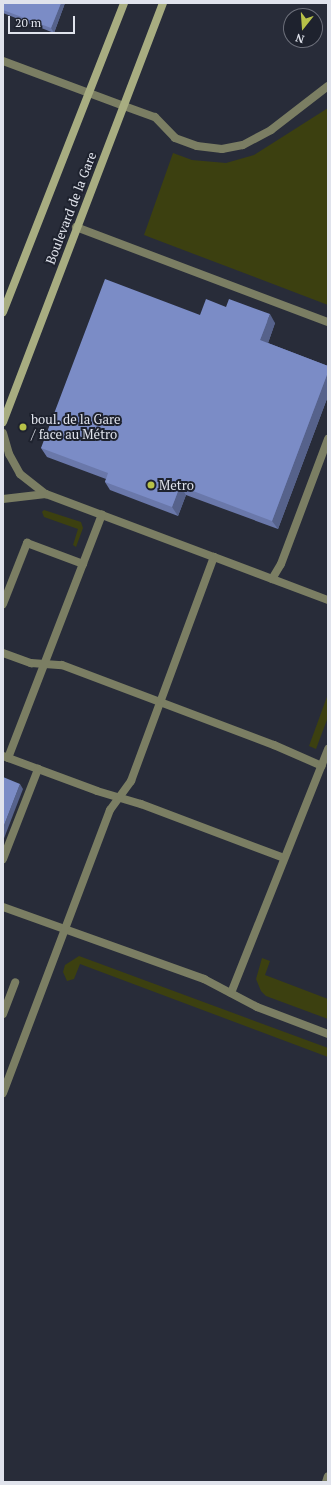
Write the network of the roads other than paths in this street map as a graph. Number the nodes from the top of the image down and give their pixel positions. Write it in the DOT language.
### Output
graph roads {
  1 [pos="124,3"];
  2 [pos="163,3"];
  3 [pos="3,61"];
  4 [pos="328,86"];
  5 [pos="90,93"];
  6 [pos="124,106"];
  7 [pos="76,227"];
  8 [pos="3,312"];
  9 [pos="328,322"];
  10 [pos="3,422"];
  11 [pos="3,433"];
  12 [pos="328,439"];
  13 [pos="46,494"];
  14 [pos="3,499"];
  15 [pos="102,514"];
  16 [pos="214,557"];
  17 [pos="83,564"];
  18 [pos="272,579"];
  19 [pos="328,600"];
  20 [pos="3,604"];
  21 [pos="3,653"];
  22 [pos="45,664"];
  23 [pos="160,702"];
  24 [pos="328,749"];
  25 [pos="6,757"];
  26 [pos="322,766"];
  27 [pos="38,769"];
  28 [pos="119,797"];
  29 [pos="284,858"];
  30 [pos="3,859"];
  31 [pos="3,907"];
  32 [pos="64,931"];
  33 [pos="15,982"];
  34 [pos="231,993"];
  35 [pos="3,1014"];
  36 [pos="328,1034"];
  37 [pos="3,1093"];
  38 [pos="328,1476"];
  39 [pos="326,1482"];
  1 -- 5 [label="main road, Boulevard de la Gare"];
  2 -- 6 [label="main road, Boulevard de la Gare"];
  3 -- 5 [label="street"];
  4 -- 6 [label="street"];
  5 -- 6 [label="street"];
  5 -- 8 [label="main road, Boulevard de la Gare"];
  6 -- 7 [label="main road, Boulevard de la Gare"];
  7 -- 9 [label="street"];
  7 -- 10 [label="main road, Boulevard de la Gare"];
  11 -- 13 [label="street"];
  12 -- 18 [label="street"];
  13 -- 14 [label="street"];
  13 -- 15 [label="street"];
  15 -- 16 [label="street"];
  15 -- 17 [label="street"];
  16 -- 18 [label="street"];
  16 -- 23 [label="street"];
  17 -- 20 [label="street"];
  17 -- 22 [label="street"];
  18 -- 19 [label="street"];
  21 -- 22 [label="street"];
  22 -- 23 [label="street"];
  22 -- 25 [label="street"];
  23 -- 26 [label="street"];
  23 -- 28 [label="street"];
  24 -- 26 [label="street"];
  25 -- 27 [label="street"];
  26 -- 29 [label="street"];
  27 -- 28 [label="street"];
  27 -- 30 [label="street"];
  28 -- 29 [label="street"];
  28 -- 32 [label="street"];
  29 -- 34 [label="street"];
  31 -- 32 [label="street"];
  32 -- 34 [label="street"];
  32 -- 37 [label="street"];
  33 -- 35 [label="street"];
  34 -- 36 [label="street"];
  38 -- 39 [label="street"];
}
